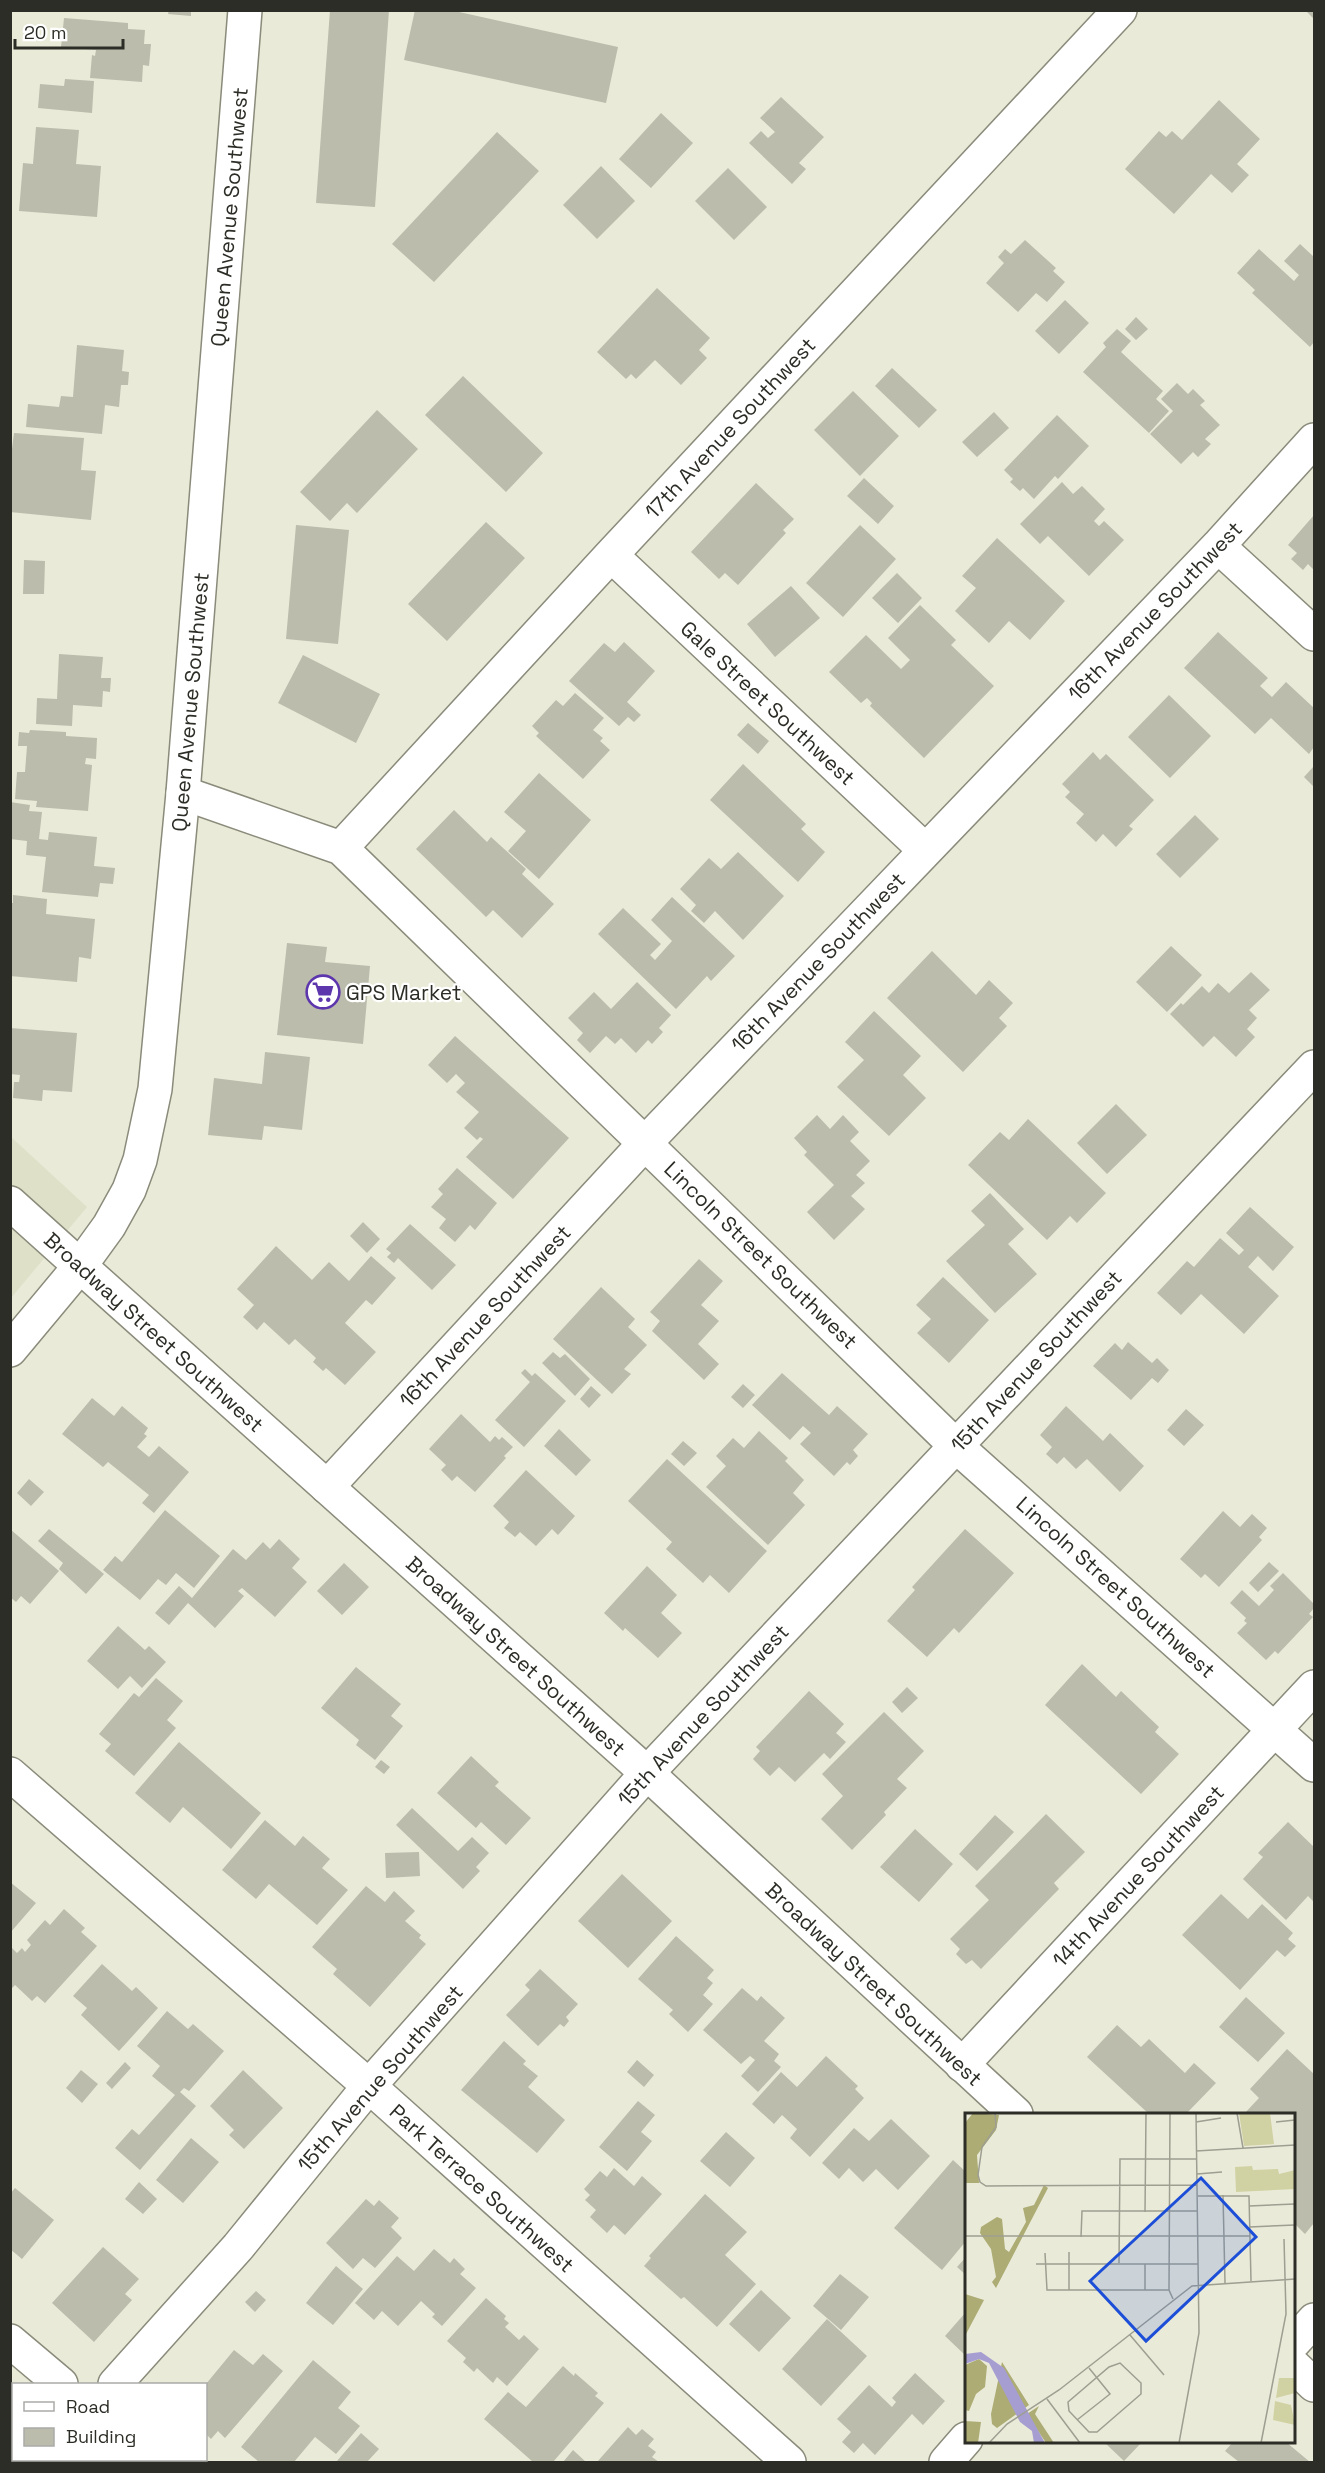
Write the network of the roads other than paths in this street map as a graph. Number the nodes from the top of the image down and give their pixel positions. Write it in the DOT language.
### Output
graph roads {
  1 [pos="245,10"];
  2 [pos="1120,10"];
  3 [pos="1314,440"];
  4 [pos="1218,546"];
  5 [pos="611,555"];
  6 [pos="1314,634"];
  7 [pos="183,793"];
  8 [pos="341,848"];
  9 [pos="925,850"];
  10 [pos="1314,1067"];
  11 [pos="646,1142"];
  12 [pos="10,1203"];
  13 [pos="81,1266"];
  14 [pos="10,1350"];
  15 [pos="956,1446"];
  16 [pos="327,1487"];
  17 [pos="1314,1687"];
  18 [pos="1276,1729"];
  19 [pos="1314,1765"];
  20 [pos="648,1773"];
  21 [pos="10,1774"];
  22 [pos="962,2065"];
  23 [pos="369,2086"];
  24 [pos="1014,2113"];
  25 [pos="1314,2320"];
  26 [pos="1295,2340"];
  27 [pos="10,2341"];
  28 [pos="1295,2368"];
  29 [pos="59,2383"];
  30 [pos="117,2383"];
  31 [pos="1314,2385"];
  32 [pos="965,2440"];
  33 [pos="789,2463"];
  34 [pos="946,2463"];
  1 -- 7 [label="street, Queen Avenue Southwest"];
  2 -- 5 [label="street, 17th Avenue Southwest"];
  3 -- 4 [label="street, 16th Avenue Southwest"];
  4 -- 6 [label="street"];
  4 -- 9 [label="street, 16th Avenue Southwest"];
  5 -- 8 [label="street, 17th Avenue Southwest"];
  5 -- 9 [label="street, Gale Street Southwest"];
  7 -- 8 [label="street, Lincoln Street Southwest"];
  7 -- 13 [label="street, Queen Avenue Southwest"];
  8 -- 11 [label="street, Lincoln Street Southwest"];
  9 -- 11 [label="street, 16th Avenue Southwest"];
  10 -- 15 [label="street, 15th Avenue Southwest"];
  11 -- 15 [label="street, Lincoln Street Southwest"];
  11 -- 16 [label="street, 16th Avenue Southwest"];
  12 -- 13 [label="street, Broadway Street Southwest"];
  13 -- 14 [label="street, Queen Avenue Southwest"];
  13 -- 16 [label="street, Broadway Street Southwest"];
  15 -- 18 [label="street, Lincoln Street Southwest"];
  15 -- 20 [label="street, 15th Avenue Southwest"];
  16 -- 20 [label="street, Broadway Street Southwest"];
  17 -- 18 [label="street, 14th Avenue Southwest"];
  18 -- 19 [label="street, Lincoln Street Southwest"];
  18 -- 22 [label="street, 14th Avenue Southwest"];
  20 -- 22 [label="street, Broadway Street Southwest"];
  20 -- 23 [label="street, 15th Avenue Southwest"];
  21 -- 23 [label="street, Park Terrace Southwest"];
  22 -- 24 [label="street, Broadway Street Southwest"];
  23 -- 30 [label="street, 15th Avenue Southwest"];
  23 -- 33 [label="street, Park Terrace Southwest"];
  25 -- 26 [label="street"];
  27 -- 29 [label="street"];
  28 -- 31 [label="street"];
  32 -- 34 [label="street"];
}
